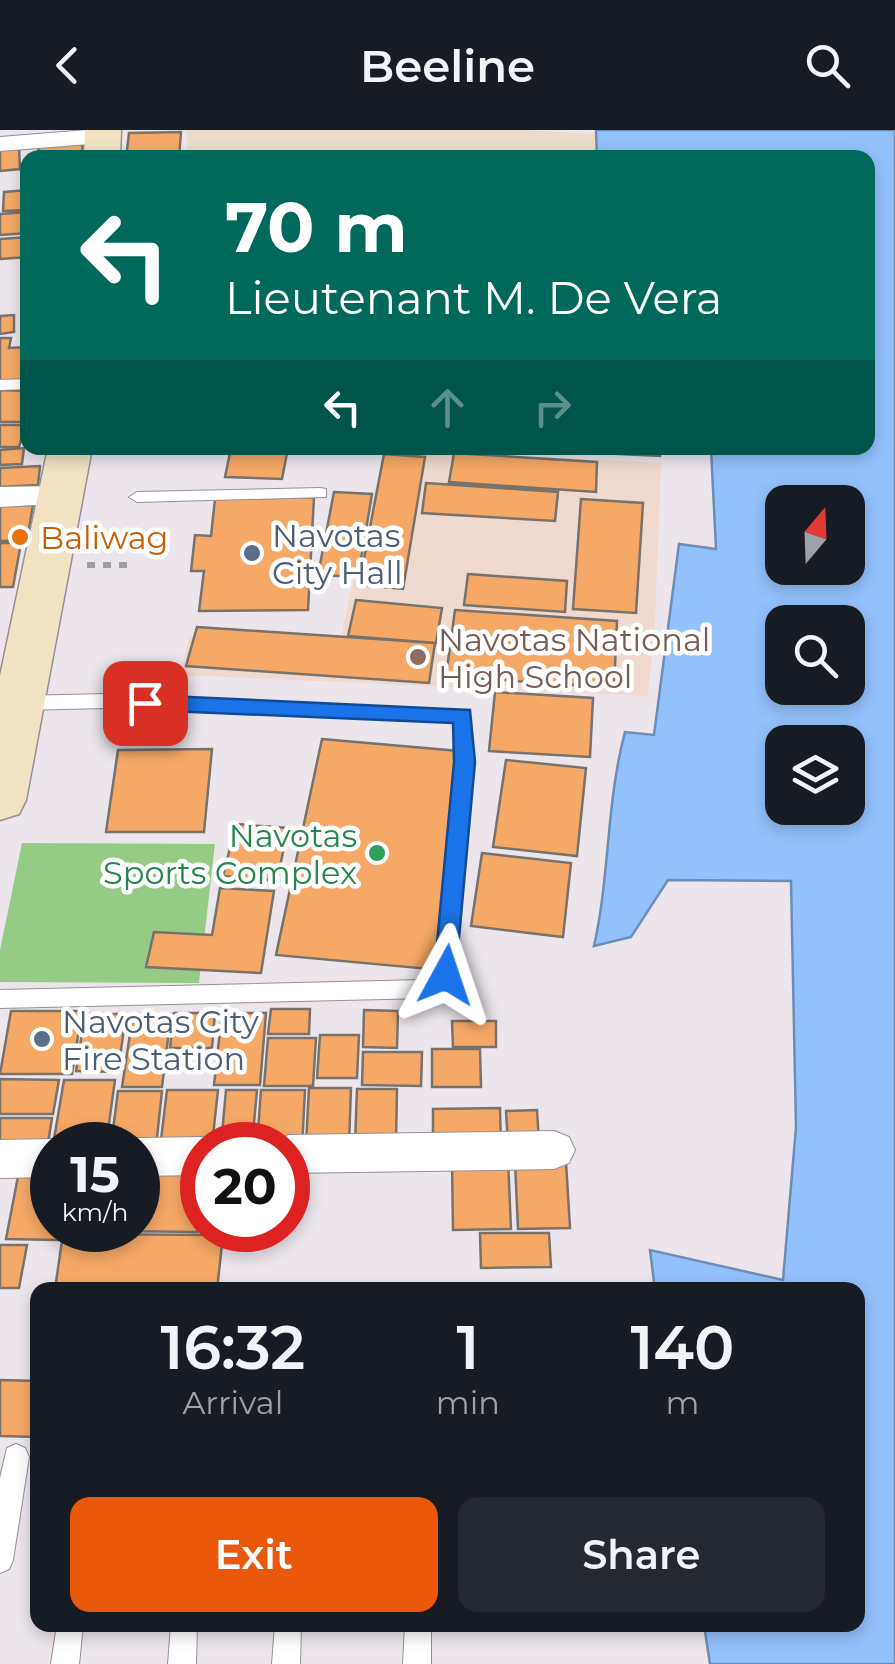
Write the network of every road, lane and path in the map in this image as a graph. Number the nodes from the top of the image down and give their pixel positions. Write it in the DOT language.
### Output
graph roads {
  1 [pos="103,141"];
  2 [pos="0,144"];
  3 [pos="69,455"];
  4 [pos="320,493"];
  5 [pos="60,496"];
  6 [pos="0,497"];
  7 [pos="138,497"];
  8 [pos="86,565"];
  9 [pos="127,566"];
  10 [pos="19,704"];
  11 [pos="0,800"];
  12 [pos="0,998"];
  13 [pos="554,1150"];
  14 [pos="310,1154"];
  15 [pos="30,1158"];
  16 [pos="0,1159"];
  17 [pos="16,1457"];
  18 [pos="0,1560"];
  19 [pos="69,1632"];
  20 [pos="184,1632"];
  21 [pos="288,1632"];
  22 [pos="418,1632"];
  23 [pos="65,1664"];
  24 [pos="182,1664"];
  25 [pos="286,1664"];
  26 [pos="418,1664"];
  1 -- 2 [label="street"];
  3 -- 5 [label="main road"];
  4 -- 7 [label="lane"];
  5 -- 6 [label="street"];
  5 -- 10 [label="main road"];
  8 -- 9 [label="path"];
  10 -- 11 [label="main road"];
  10 -- 12 [label="lane"];
  13 -- 14 [label="street"];
  15 -- 16 [label="street"];
  17 -- 18 [label="lane"];
  19 -- 23 [label="lane"];
  20 -- 24 [label="lane"];
  21 -- 25 [label="lane"];
  22 -- 26 [label="lane"];
}
